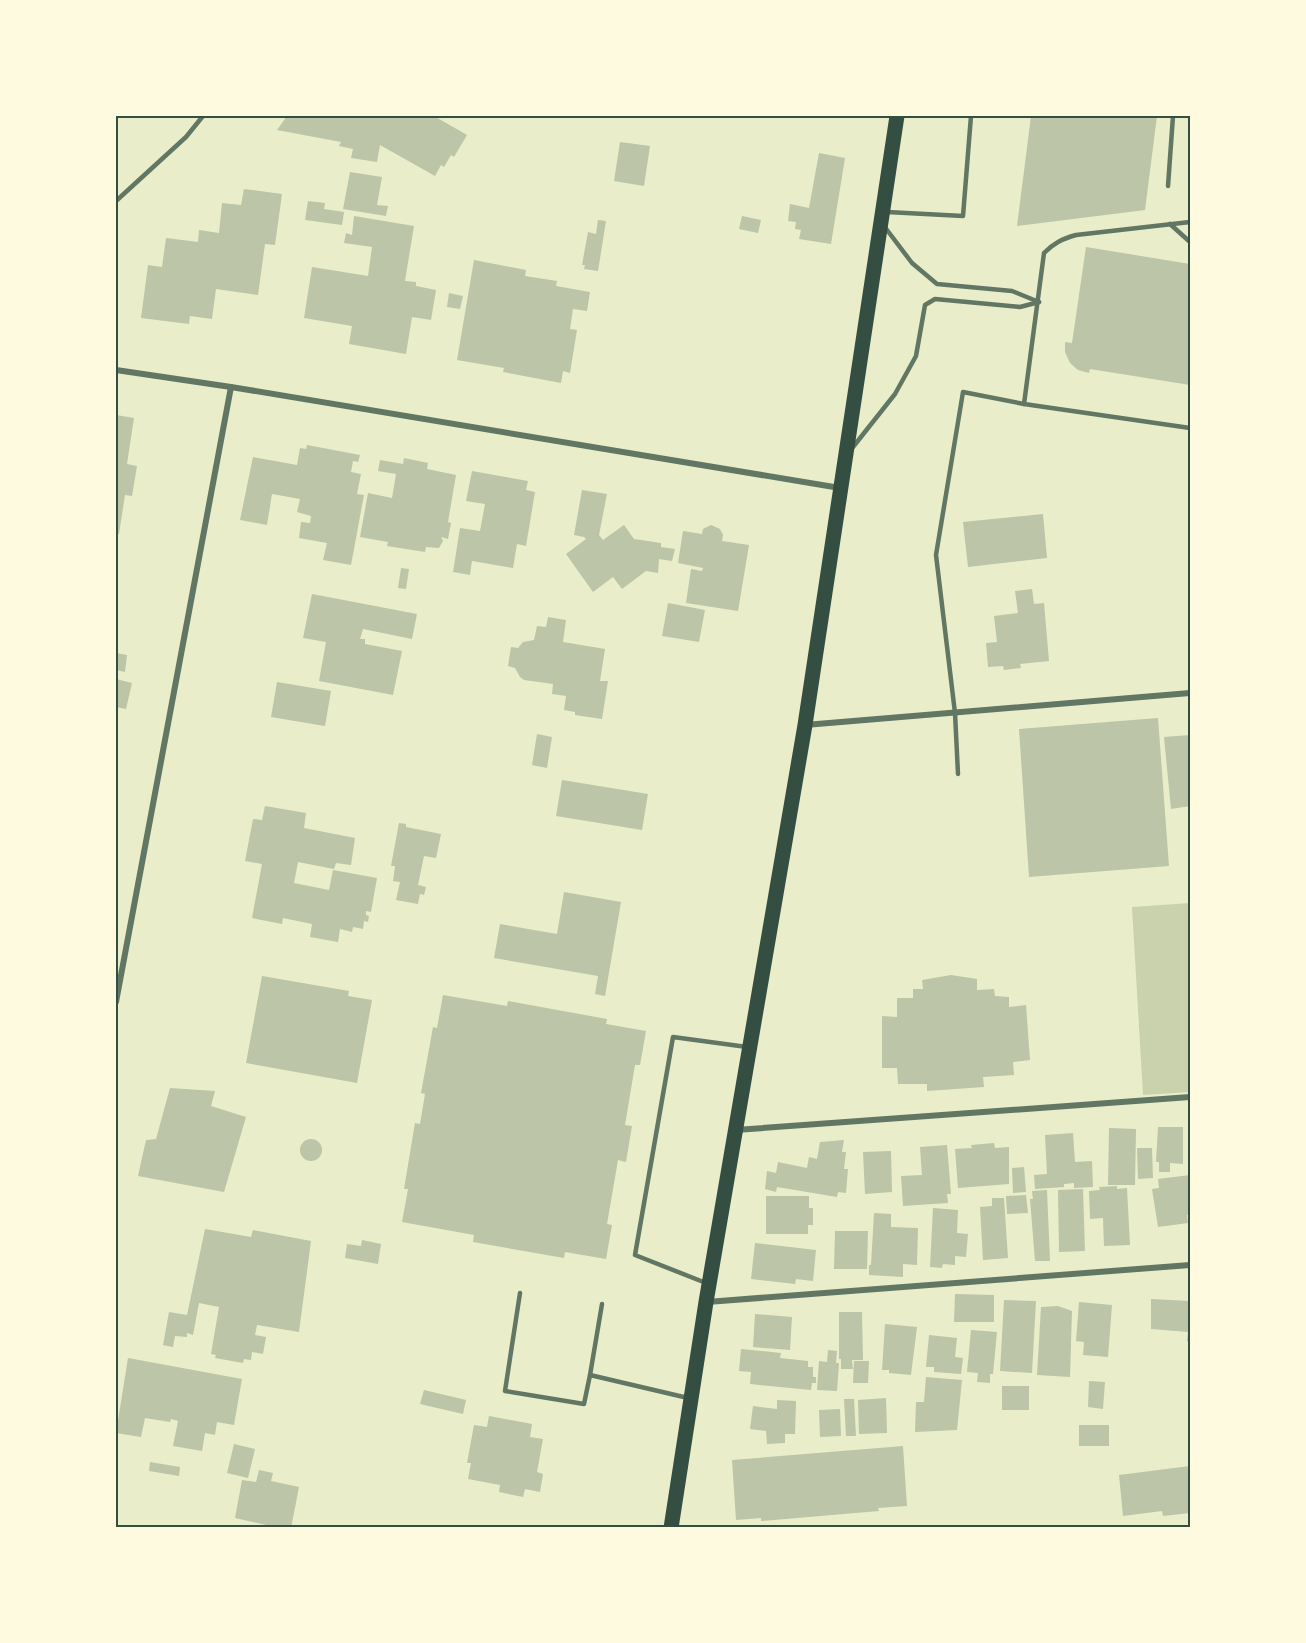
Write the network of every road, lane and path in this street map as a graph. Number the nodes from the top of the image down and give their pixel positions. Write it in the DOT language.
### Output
graph roads {
  1 [pos="203,116"];
  2 [pos="896,116"];
  3 [pos="971,116"];
  4 [pos="1173,116"];
  5 [pos="1168,186"];
  6 [pos="116,201"];
  7 [pos="881,217"];
  8 [pos="1191,222"];
  9 [pos="1170,224"];
  10 [pos="1191,242"];
  11 [pos="1039,302"];
  12 [pos="116,370"];
  13 [pos="231,387"];
  14 [pos="1024,404"];
  15 [pos="1191,428"];
  16 [pos="845,456"];
  17 [pos="840,488"];
  18 [pos="1191,693"];
  19 [pos="955,713"];
  20 [pos="805,725"];
  21 [pos="958,774"];
  22 [pos="116,1002"];
  23 [pos="749,1047"];
  24 [pos="1191,1097"];
  25 [pos="735,1130"];
  26 [pos="1191,1265"];
  27 [pos="709,1284"];
  28 [pos="520,1293"];
  29 [pos="706,1302"];
  30 [pos="602,1304"];
  31 [pos="590,1375"];
  32 [pos="691,1398"];
  33 [pos="671,1527"];
  1 -- 6 [label="lane"];
  2 -- 7 [label="main road"];
  3 -- 7 [label="lane"];
  4 -- 5 [label="lane"];
  7 -- 11 [label="lane"];
  7 -- 16 [label="main road"];
  8 -- 9 [label="lane"];
  9 -- 10 [label="lane"];
  9 -- 11 [label="lane"];
  11 -- 14 [label="lane"];
  11 -- 16 [label="lane"];
  12 -- 13 [label="street"];
  13 -- 17 [label="street"];
  13 -- 22 [label="street"];
  14 -- 15 [label="lane"];
  14 -- 19 [label="lane"];
  16 -- 17 [label="main road"];
  17 -- 20 [label="main road"];
  18 -- 19 [label="street"];
  19 -- 20 [label="street"];
  19 -- 21 [label="lane"];
  20 -- 23 [label="main road"];
  23 -- 25 [label="main road"];
  23 -- 27 [label="lane"];
  24 -- 25 [label="street"];
  25 -- 27 [label="main road"];
  26 -- 29 [label="street"];
  27 -- 29 [label="main road"];
  28 -- 31 [label="lane"];
  29 -- 32 [label="main road"];
  30 -- 31 [label="lane"];
  31 -- 32 [label="lane"];
  32 -- 33 [label="main road"];
}
